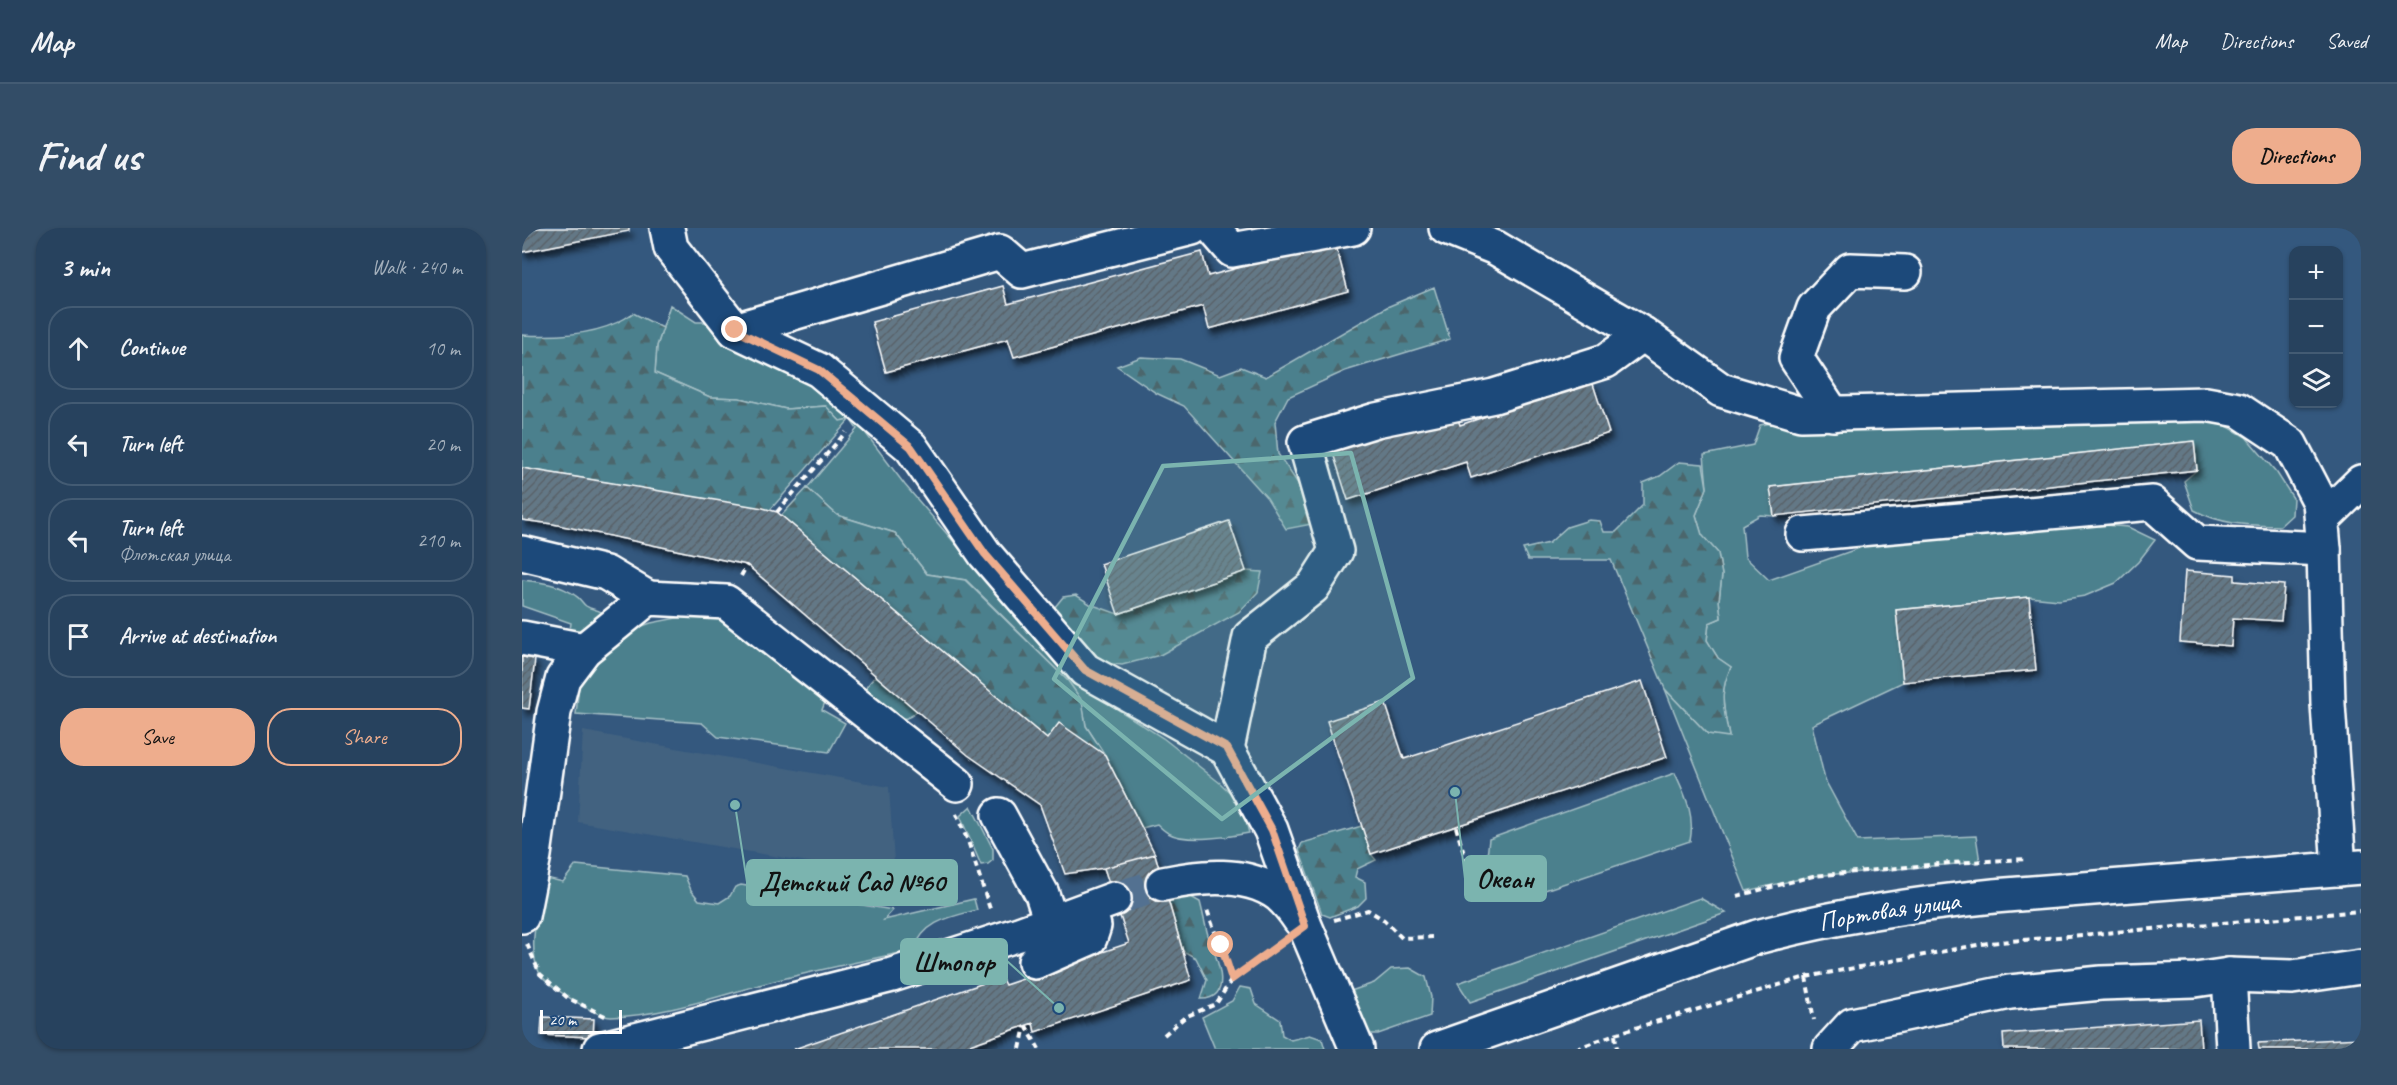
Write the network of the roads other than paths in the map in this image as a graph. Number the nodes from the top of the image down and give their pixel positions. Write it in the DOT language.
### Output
graph roads {
  1 [pos="667,228"];
  2 [pos="1192,228"];
  3 [pos="1213,228"];
  4 [pos="1353,228"];
  5 [pos="1446,228"];
  6 [pos="1905,272"];
  7 [pos="735,330"];
  8 [pos="1643,334"];
  9 [pos="1833,414"];
  10 [pos="2361,482"];
  11 [pos="1803,534"];
  12 [pos="2323,534"];
  13 [pos="522,553"];
  14 [pos="648,598"];
  15 [pos="522,638"];
  16 [pos="584,650"];
  17 [pos="1227,748"];
  18 [pos="947,776"];
  19 [pos="999,815"];
  20 [pos="530,830"];
  21 [pos="2350,868"];
  22 [pos="1164,884"];
  23 [pos="1051,922"];
  24 [pos="1305,926"];
  25 [pos="524,930"];
  26 [pos="1035,962"];
  27 [pos="2361,967"];
  28 [pos="2229,975"];
  29 [pos="1538,1014"];
  30 [pos="1823,1039"];
  31 [pos="600,1049"];
  32 [pos="1356,1049"];
  33 [pos="1437,1049"];
  34 [pos="1514,1049"];
  35 [pos="2233,1049"];
  1 -- 7 [label="street"];
  2 -- 7 [label="street"];
  3 -- 4 [label="street"];
  5 -- 8 [label="street"];
  6 -- 9 [label="street"];
  7 -- 17 [label="street"];
  8 -- 9 [label="street"];
  8 -- 17 [label="street"];
  9 -- 12 [label="street"];
  10 -- 12 [label="street"];
  11 -- 12 [label="street"];
  12 -- 21 [label="street"];
  13 -- 14 [label="street"];
  14 -- 16 [label="street"];
  14 -- 18 [label="street"];
  15 -- 16 [label="street"];
  16 -- 20 [label="street"];
  17 -- 24 [label="street"];
  19 -- 23 [label="street"];
  20 -- 25 [label="street"];
  21 -- 29 [label="street, Портовая улица"];
  22 -- 24 [label="street"];
  23 -- 26 [label="street"];
  23 -- 31 [label="street"];
  24 -- 32 [label="street"];
  27 -- 28 [label="street"];
  28 -- 30 [label="street"];
  28 -- 35 [label="street"];
  29 -- 33 [label="street, Портовая улица"];
  29 -- 34 [label="street"];
}
